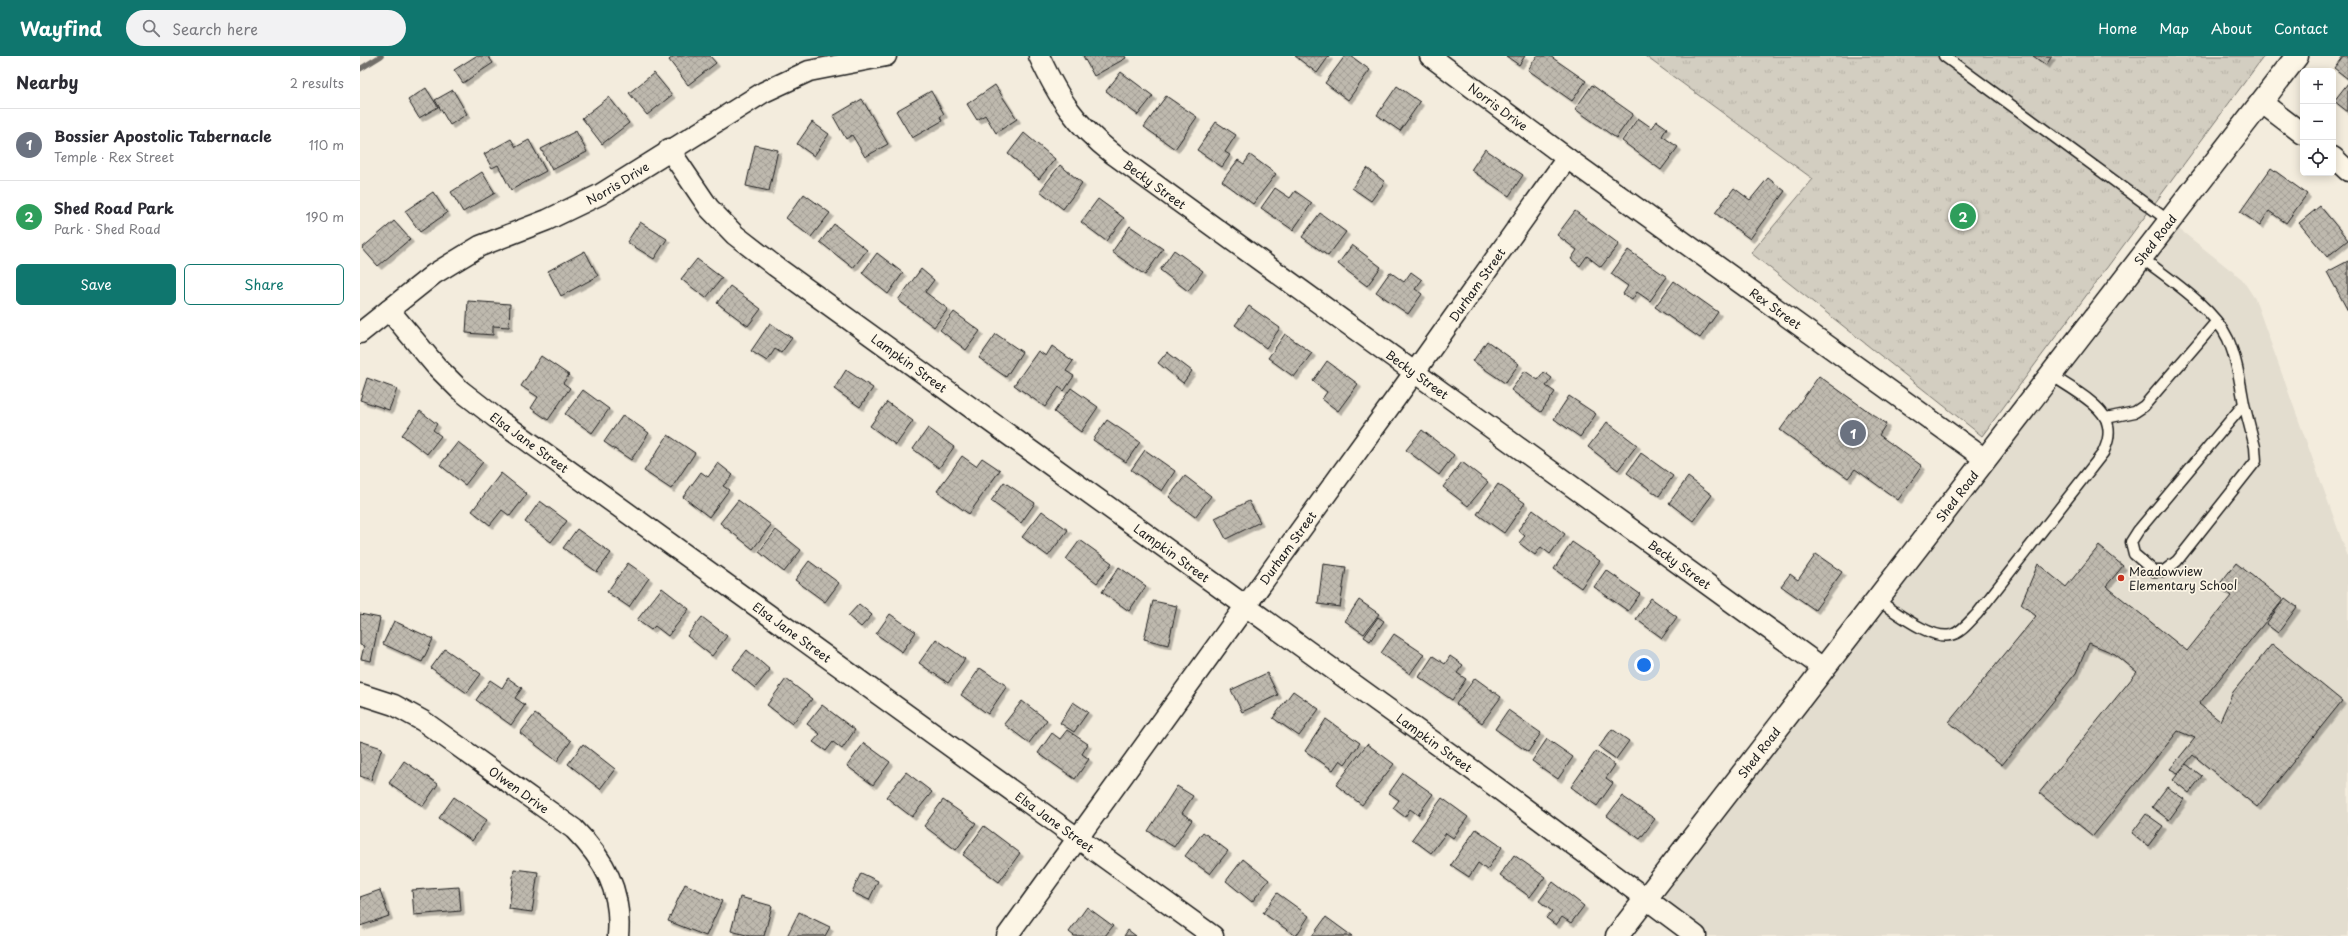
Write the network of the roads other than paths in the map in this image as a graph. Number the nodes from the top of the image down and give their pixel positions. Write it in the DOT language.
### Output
graph roads {
  1 [pos="886,56"];
  2 [pos="1039,56"];
  3 [pos="1430,56"];
  4 [pos="1944,56"];
  5 [pos="2297,56"];
  6 [pos="2261,102"];
  7 [pos="2300,132"];
  8 [pos="669,149"];
  9 [pos="1567,158"];
  10 [pos="2336,160"];
  11 [pos="2348,171"];
  12 [pos="2169,221"];
  13 [pos="2142,258"];
  14 [pos="389,310"];
  15 [pos="2216,322"];
  16 [pos="360,333"];
  17 [pos="1414,373"];
  18 [pos="2051,375"];
  19 [pos="2244,404"];
  20 [pos="2106,418"];
  21 [pos="1985,459"];
  22 [pos="1877,600"];
  23 [pos="1244,606"];
  24 [pos="1823,668"];
  25 [pos="360,694"];
  26 [pos="1077,838"];
  27 [pos="1647,898"];
  28 [pos="618,936"];
  29 [pos="1007,936"];
  30 [pos="1213,936"];
  31 [pos="1617,936"];
  32 [pos="1696,936"];
  1 -- 8 [label="street, Norris Drive"];
  2 -- 17 [label="street, Becky Street"];
  3 -- 9 [label="street, Norris Drive"];
  4 -- 12 [label="lane"];
  5 -- 6 [label="street, Shed Road"];
  6 -- 7 [label="street"];
  6 -- 12 [label="street, Shed Road"];
  8 -- 14 [label="street, Norris Drive"];
  8 -- 23 [label="street, Lampkin Street"];
  9 -- 17 [label="street, Durham Street"];
  9 -- 21 [label="street, Rex Street"];
  10 -- 11 [label="street"];
  12 -- 13 [label="street, Shed Road"];
  13 -- 15 [label="lane"];
  13 -- 18 [label="street, Shed Road"];
  14 -- 16 [label="street, Norris Drive"];
  14 -- 26 [label="street, Elsa Jane Street"];
  15 -- 19 [label="lane"];
  15 -- 20 [label="lane"];
  17 -- 23 [label="street, Durham Street"];
  17 -- 24 [label="street, Becky Street"];
  18 -- 20 [label="lane"];
  18 -- 21 [label="street, Shed Road"];
  19 -- 19 [label="lane"];
  20 -- 22 [label="lane"];
  21 -- 22 [label="street, Shed Road"];
  22 -- 24 [label="street, Shed Road"];
  23 -- 26 [label="street, Durham Street"];
  23 -- 27 [label="street, Lampkin Street"];
  24 -- 27 [label="street, Shed Road"];
  25 -- 28 [label="street, Olwen Drive"];
  26 -- 29 [label="street, Durham Street"];
  26 -- 30 [label="street, Elsa Jane Street"];
  27 -- 31 [label="street, Shed Road"];
  27 -- 32 [label="street, Lampkin Street"];
}
